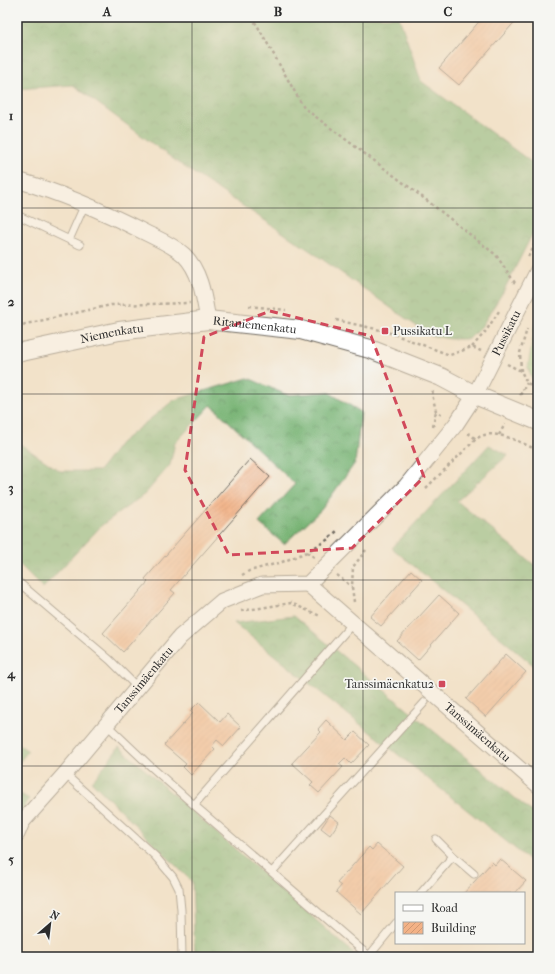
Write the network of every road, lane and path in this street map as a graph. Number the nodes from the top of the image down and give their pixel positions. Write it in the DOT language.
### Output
graph roads {
  1 [pos="251,17"];
  2 [pos="17,180"];
  3 [pos="85,204"];
  4 [pos="17,215"];
  5 [pos="69,240"];
  6 [pos="80,245"];
  7 [pos="538,270"];
  8 [pos="515,283"];
  9 [pos="208,320"];
  10 [pos="528,327"];
  11 [pos="17,353"];
  12 [pos="521,371"];
  13 [pos="476,396"];
  14 [pos="538,421"];
  15 [pos="307,552"];
  16 [pos="236,579"];
  17 [pos="17,580"];
  18 [pos="308,584"];
  19 [pos="234,612"];
  20 [pos="323,618"];
  21 [pos="354,623"];
  22 [pos="137,687"];
  23 [pos="425,702"];
  24 [pos="107,725"];
  25 [pos="65,774"];
  26 [pos="538,785"];
  27 [pos="194,805"];
  28 [pos="17,834"];
  29 [pos="436,839"];
  30 [pos="452,856"];
  31 [pos="272,872"];
  32 [pos="474,874"];
  33 [pos="422,892"];
  34 [pos="395,924"];
  35 [pos="17,951"];
  36 [pos="370,956"];
  37 [pos="21,957"];
  38 [pos="182,957"];
  1 -- 8 [label="path"];
  2 -- 3 [label="street, Ritaniemenkatu"];
  3 -- 5 [label="lane"];
  3 -- 9 [label="street, Ritaniemenkatu"];
  4 -- 5 [label="lane"];
  5 -- 6 [label="lane"];
  7 -- 13 [label="street, Pussikatu"];
  9 -- 11 [label="street, Niemenkatu"];
  9 -- 13 [label="street, Ritaniemenkatu"];
  10 -- 12 [label="path"];
  13 -- 14 [label="street, Ritaniemenkatu"];
  13 -- 18 [label="street"];
  15 -- 16 [label="path"];
  17 -- 22 [label="lane"];
  18 -- 21 [label="street, Tanssimäenkatu"];
  18 -- 22 [label="street, Tanssimäenkatu"];
  19 -- 20 [label="path"];
  21 -- 26 [label="street, Tanssimäenkatu"];
  21 -- 27 [label="lane"];
  22 -- 24 [label="street, Tanssimäenkatu"];
  23 -- 31 [label="lane"];
  24 -- 25 [label="street, Tanssimäenkatu"];
  24 -- 27 [label="lane"];
  25 -- 28 [label="street, Tanssimäenkatu"];
  25 -- 38 [label="lane"];
  27 -- 31 [label="lane"];
  29 -- 30 [label="lane"];
  30 -- 32 [label="lane"];
  30 -- 33 [label="lane"];
  31 -- 36 [label="lane"];
  34 -- 36 [label="lane"];
  35 -- 37 [label="path"];
}
